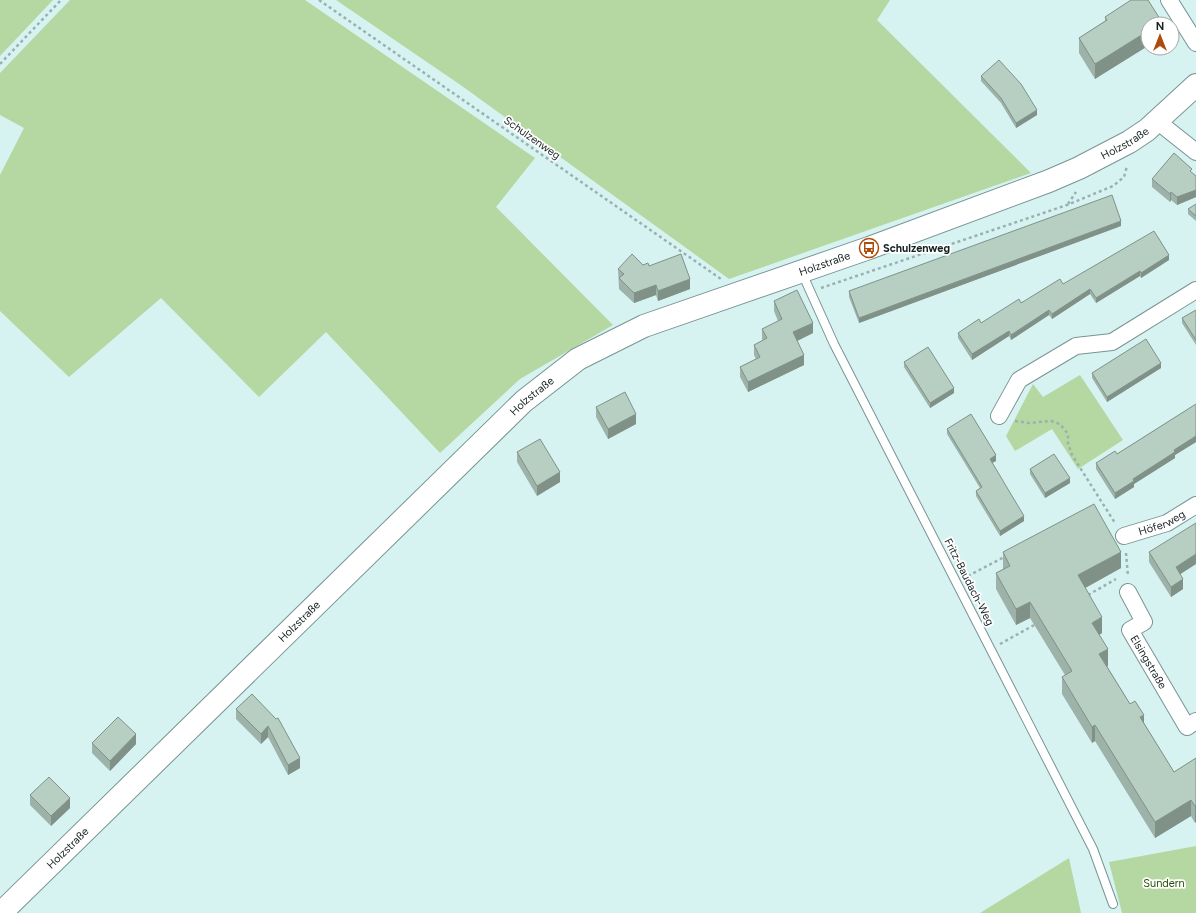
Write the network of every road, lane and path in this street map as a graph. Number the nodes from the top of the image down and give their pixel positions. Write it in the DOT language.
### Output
graph roads {
  1 [pos="61,0"];
  2 [pos="319,0"];
  3 [pos="1169,0"];
  4 [pos="1196,43"];
  5 [pos="0,64"];
  6 [pos="1196,85"];
  7 [pos="1157,121"];
  8 [pos="1129,142"];
  9 [pos="1196,152"];
  10 [pos="805,278"];
  11 [pos="1196,290"];
  12 [pos="730,296"];
  13 [pos="999,416"];
  14 [pos="1196,505"];
  15 [pos="1124,536"];
  16 [pos="1013,552"];
  17 [pos="1128,572"];
  18 [pos="956,581"];
  19 [pos="1128,592"];
  20 [pos="1087,596"];
  21 [pos="1039,622"];
  22 [pos="991,649"];
  23 [pos="1196,721"];
  24 [pos="1113,904"];
  25 [pos="1,913"];
  1 -- 5 [label="path"];
  2 -- 12 [label="path, Schulzenweg"];
  3 -- 4 [label="street"];
  6 -- 7 [label="street, Holzstraße"];
  7 -- 8 [label="street, Holzstraße"];
  7 -- 9 [label="street"];
  8 -- 10 [label="street, Holzstraße"];
  8 -- 10 [label="path"];
  10 -- 12 [label="street, Holzstraße"];
  10 -- 18 [label="lane, Fritz-Baudach-Weg"];
  11 -- 13 [label="street"];
  12 -- 25 [label="street, Holzstraße"];
  13 -- 15 [label="path"];
  14 -- 15 [label="street, Höferweg"];
  15 -- 17 [label="path"];
  16 -- 18 [label="path"];
  17 -- 19 [label="path"];
  17 -- 20 [label="path"];
  18 -- 22 [label="lane, Fritz-Baudach-Weg"];
  19 -- 23 [label="street, Elsingstraße"];
  21 -- 22 [label="path"];
  22 -- 24 [label="lane, Fritz-Baudach-Weg"];
}
